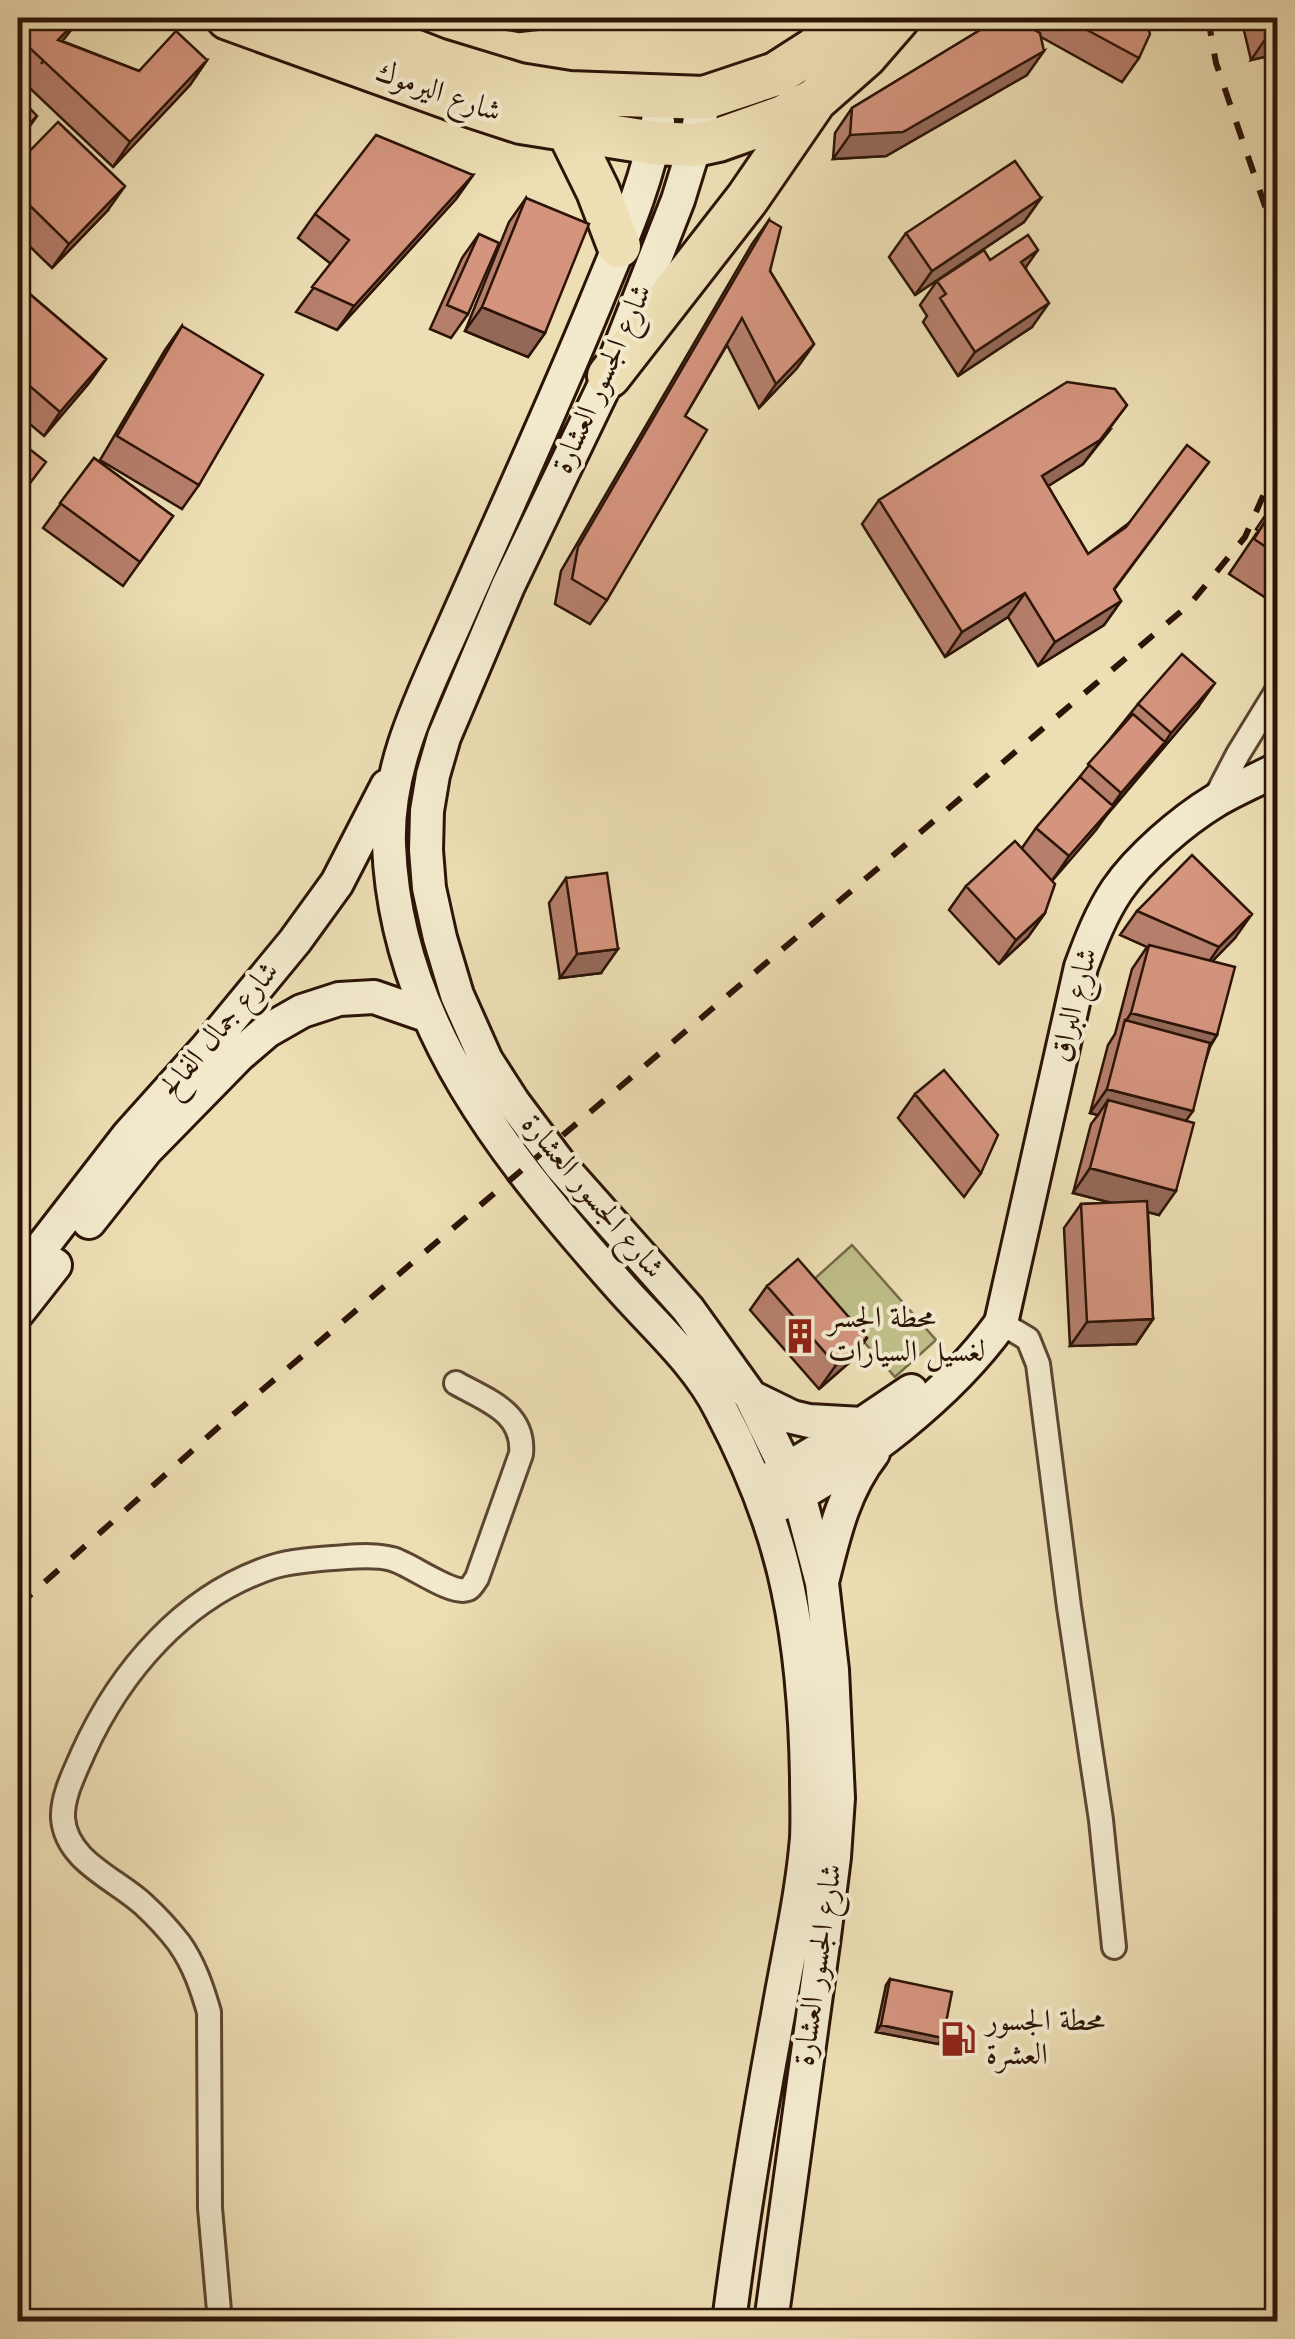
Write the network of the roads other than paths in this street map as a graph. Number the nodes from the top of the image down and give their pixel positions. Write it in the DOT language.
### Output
graph roads {
  1 [pos="228,18"];
  2 [pos="330,18"];
  3 [pos="847,18"];
  4 [pos="898,18"];
  5 [pos="662,97"];
  6 [pos="704,98"];
  7 [pos="815,100"];
  8 [pos="568,130"];
  9 [pos="674,144"];
  10 [pos="619,246"];
  11 [pos="609,376"];
  12 [pos="1278,688"];
  13 [pos="398,765"];
  14 [pos="1278,769"];
  15 [pos="1213,802"];
  16 [pos="426,1015"];
  17 [pos="1015,1265"];
  18 [pos="18,1278"];
  19 [pos="18,1312"];
  20 [pos="1001,1323"];
  21 [pos="456,1383"];
  22 [pos="751,1397"];
  23 [pos="874,1430"];
  24 [pos="793,1482"];
  25 [pos="760,1498"];
  26 [pos="822,1582"];
  27 [pos="1114,1947"];
  28 [pos="220,2322"];
  29 [pos="728,2322"];
  30 [pos="771,2322"];
  1 -- 8 [label="highway, شارع اليرموك"];
  2 -- 5 [label="highway, شارع اليرموك"];
  3 -- 6 [label="highway, شارع اليرموك"];
  4 -- 7 [label="highway, شارع اليرموك"];
  5 -- 6 [label="highway, شارع اليرموك"];
  5 -- 9 [label="main road"];
  6 -- 9 [label="main road, شارع الجسور العشارة"];
  7 -- 9 [label="highway, شارع اليرموك"];
  7 -- 11 [label="highway"];
  8 -- 9 [label="highway, شارع اليرموك"];
  8 -- 10 [label="highway"];
  9 -- 10 [label="main road, شارع الجسور العشارة"];
  9 -- 11 [label="main road, شارع الجسور العشارة"];
  10 -- 13 [label="main road, شارع الجسور العشارة"];
  11 -- 22 [label="main road, شارع الجسور العشارة"];
  12 -- 15 [label="street"];
  13 -- 16 [label="main road, شارع الجسور العشارة"];
  13 -- 18 [label="main road, شارع جمال الفالح"];
  14 -- 15 [label="main road, شارع البراق"];
  15 -- 17 [label="main road, شارع البراق"];
  16 -- 19 [label="main road, شارع جمال الفالح"];
  16 -- 25 [label="main road, شارع الجسور العشارة"];
  17 -- 20 [label="main road, شارع البراق"];
  17 -- 23 [label="main road, شارع البراق"];
  20 -- 23 [label="main road, شارع البراق"];
  20 -- 27 [label="street"];
  21 -- 28 [label="street"];
  22 -- 23 [label="main road"];
  22 -- 24 [label="main road, شارع الجسور العشارة"];
  23 -- 24 [label="main road, شارع البراق"];
  23 -- 26 [label="main road"];
  24 -- 25 [label="main road, شارع البراق"];
  24 -- 26 [label="main road, شارع الجسور العشارة"];
  25 -- 29 [label="main road, شارع الجسور العشارة"];
  26 -- 30 [label="main road, شارع الجسور العشارة"];
}
